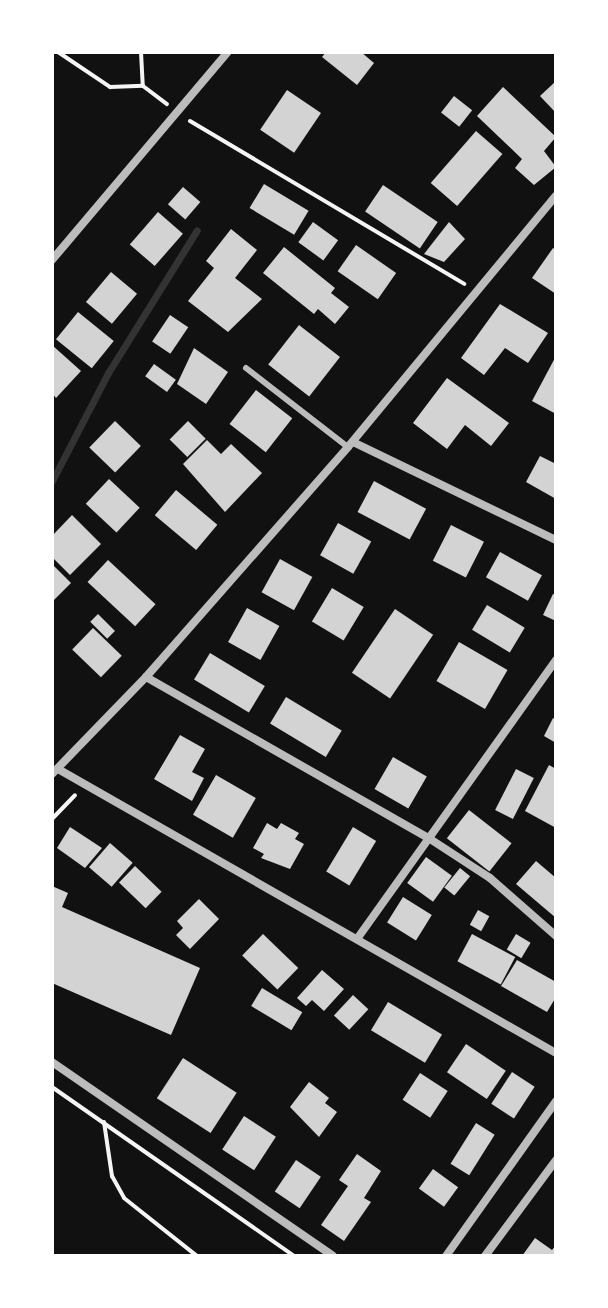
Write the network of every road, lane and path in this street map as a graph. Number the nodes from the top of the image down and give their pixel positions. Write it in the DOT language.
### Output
graph roads {
  1 [pos="58,52"];
  2 [pos="141,52"];
  3 [pos="228,52"];
  4 [pos="143,86"];
  5 [pos="180,112"];
  6 [pos="556,196"];
  7 [pos="52,260"];
  8 [pos="474,290"];
  9 [pos="246,368"];
  10 [pos="350,445"];
  11 [pos="556,540"];
  12 [pos="556,660"];
  13 [pos="146,677"];
  14 [pos="55,772"];
  15 [pos="84,786"];
  16 [pos="52,819"];
  17 [pos="427,837"];
  18 [pos="556,936"];
  19 [pos="357,939"];
  20 [pos="556,1053"];
  21 [pos="52,1062"];
  22 [pos="52,1087"];
  23 [pos="556,1101"];
  24 [pos="104,1122"];
  25 [pos="556,1160"];
  26 [pos="197,1256"];
  27 [pos="294,1256"];
  28 [pos="333,1256"];
  29 [pos="446,1256"];
  30 [pos="485,1256"];
  1 -- 4 [label="path"];
  2 -- 4 [label="path"];
  3 -- 5 [label="street"];
  4 -- 5 [label="path"];
  5 -- 7 [label="street"];
  5 -- 8 [label="path"];
  6 -- 8 [label="street"];
  8 -- 10 [label="street"];
  9 -- 10 [label="lane"];
  10 -- 11 [label="street"];
  10 -- 13 [label="street"];
  12 -- 17 [label="street"];
  13 -- 14 [label="street"];
  13 -- 17 [label="street"];
  14 -- 15 [label="street"];
  15 -- 16 [label="path"];
  15 -- 19 [label="street"];
  17 -- 18 [label="street"];
  17 -- 19 [label="street"];
  19 -- 20 [label="street"];
  21 -- 28 [label="street"];
  22 -- 24 [label="path"];
  23 -- 29 [label="street"];
  24 -- 26 [label="path"];
  24 -- 27 [label="path"];
  25 -- 30 [label="street"];
}
